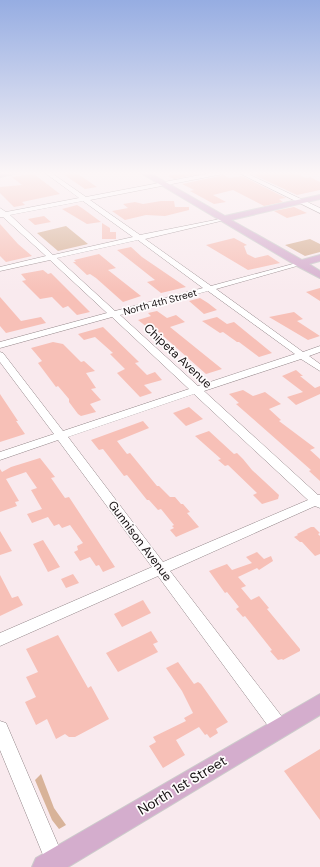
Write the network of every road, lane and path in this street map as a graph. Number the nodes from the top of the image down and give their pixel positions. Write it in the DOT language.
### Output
graph roads {
  1 [pos="103,212"];
  2 [pos="212,212"];
  3 [pos="251,212"];
  4 [pos="2,213"];
  5 [pos="223,219"];
  6 [pos="139,238"];
  7 [pos="52,258"];
  8 [pos="320,258"];
  9 [pos="300,264"];
  10 [pos="0,269"];
  11 [pos="320,275"];
  12 [pos="209,288"];
  13 [pos="114,314"];
  14 [pos="0,345"];
  15 [pos="320,349"];
  16 [pos="0,355"];
  17 [pos="302,355"];
  18 [pos="320,368"];
  19 [pos="196,390"];
  20 [pos="60,436"];
  21 [pos="0,456"];
  22 [pos="319,501"];
  23 [pos="161,569"];
  24 [pos="0,640"];
  25 [pos="320,704"];
  26 [pos="280,728"];
  27 [pos="0,729"];
  28 [pos="50,864"];
  1 -- 6 [label="street"];
  2 -- 5 [label="main road"];
  3 -- 5 [label="main road"];
  4 -- 7 [label="street, Chipeta Avenue"];
  5 -- 6 [label="street"];
  5 -- 9 [label="main road"];
  6 -- 7 [label="street"];
  6 -- 12 [label="street"];
  7 -- 10 [label="street"];
  7 -- 13 [label="street, Chipeta Avenue"];
  8 -- 9 [label="main road, North 4th Street"];
  9 -- 11 [label="main road"];
  9 -- 12 [label="street, North 4th Street"];
  12 -- 13 [label="street, North 4th Street"];
  12 -- 17 [label="street"];
  13 -- 14 [label="street, North 4th Street"];
  13 -- 19 [label="street, Chipeta Avenue"];
  15 -- 17 [label="street"];
  16 -- 20 [label="street, Gunnison Avenue"];
  17 -- 18 [label="street"];
  17 -- 19 [label="street"];
  19 -- 20 [label="street"];
  19 -- 22 [label="street, Chipeta Avenue"];
  20 -- 21 [label="street"];
  20 -- 23 [label="street, Gunnison Avenue"];
  22 -- 23 [label="street"];
  23 -- 24 [label="street"];
  23 -- 26 [label="street, Gunnison Avenue"];
  25 -- 26 [label="main road, North 1st Street"];
  26 -- 28 [label="main road, North 1st Street"];
  27 -- 28 [label="street"];
}
